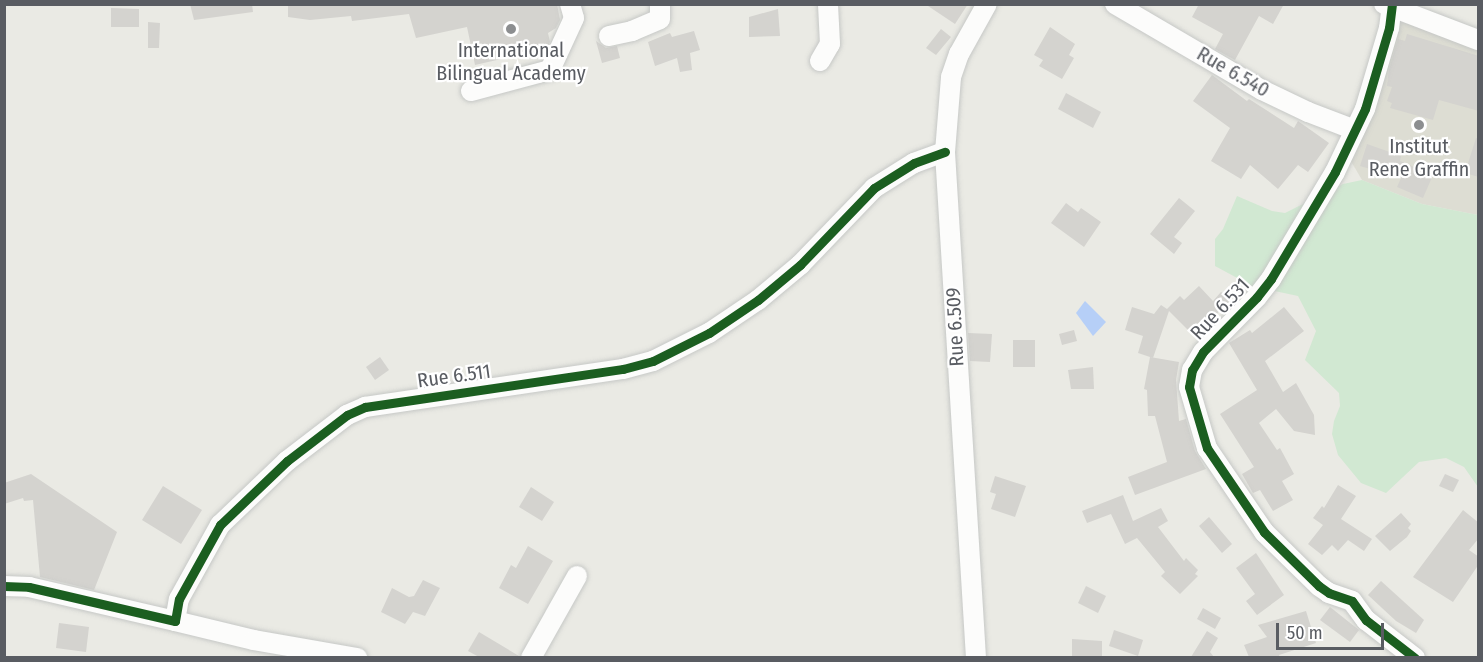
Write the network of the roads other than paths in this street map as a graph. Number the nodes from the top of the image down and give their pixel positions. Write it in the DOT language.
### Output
graph roads {
  1 [pos="570,4"];
  2 [pos="660,4"];
  3 [pos="828,4"];
  4 [pos="987,4"];
  5 [pos="1115,4"];
  6 [pos="1389,5"];
  7 [pos="609,36"];
  8 [pos="1479,40"];
  9 [pos="820,61"];
  10 [pos="471,91"];
  11 [pos="1355,130"];
  12 [pos="945,152"];
  13 [pos="577,576"];
  14 [pos="4,586"];
  15 [pos="175,621"];
  16 [pos="357,657"];
  17 [pos="531,657"];
  18 [pos="970,657"];
  19 [pos="1415,657"];
  1 -- 10 [label="street"];
  2 -- 7 [label="street"];
  3 -- 9 [label="street"];
  4 -- 12 [label="street, Rue 6.509"];
  5 -- 11 [label="street, Rue 6.540"];
  6 -- 8 [label="street"];
  6 -- 11 [label="street, Rue 6.531"];
  11 -- 19 [label="street, Rue 6.531"];
  12 -- 15 [label="street, Rue 6.511"];
  12 -- 18 [label="street, Rue 6.509"];
  13 -- 17 [label="street"];
  14 -- 15 [label="street"];
  15 -- 16 [label="street"];
}
